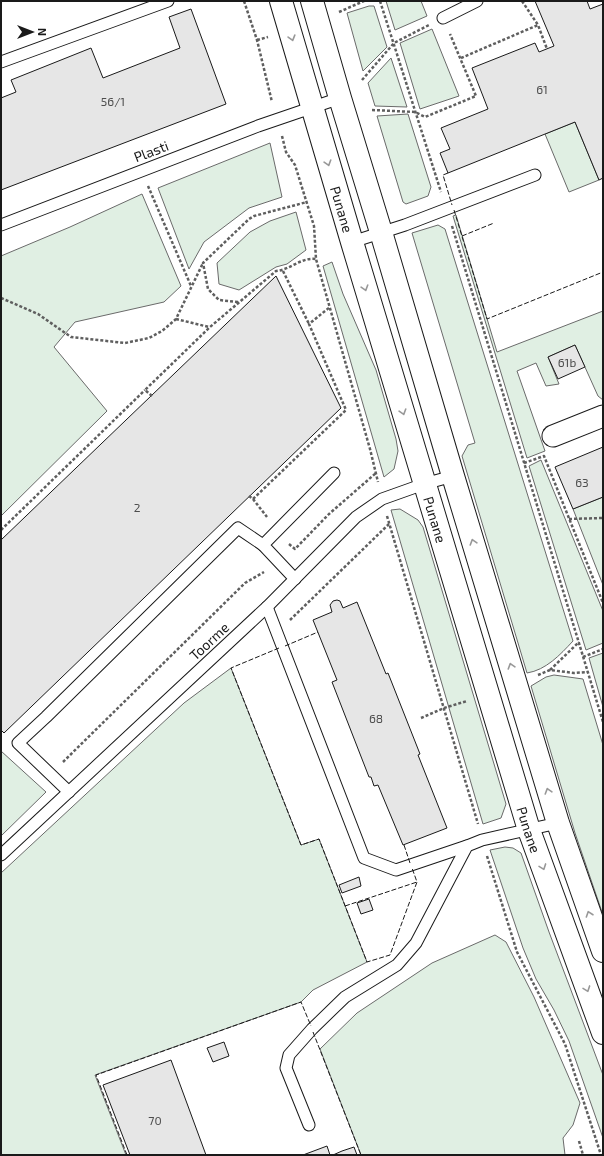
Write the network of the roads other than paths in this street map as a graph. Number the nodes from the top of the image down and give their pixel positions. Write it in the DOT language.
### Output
graph roads {
  1 [pos="168,1"];
  2 [pos="281,1"];
  3 [pos="312,1"];
  4 [pos="477,1"];
  5 [pos="443,18"];
  6 [pos="1,62"];
  7 [pos="340,98"];
  8 [pos="312,108"];
  9 [pos="535,175"];
  10 [pos="1,225"];
  11 [pos="381,232"];
  12 [pos="352,242"];
  13 [pos="603,416"];
  14 [pos="553,436"];
  15 [pos="334,472"];
  16 [pos="453,476"];
  17 [pos="424,484"];
  18 [pos="263,545"];
  19 [pos="295,579"];
  20 [pos="267,607"];
  21 [pos="69,792"];
  22 [pos="558,823"];
  23 [pos="529,830"];
  24 [pos="467,846"];
  25 [pos="1,855"];
  26 [pos="603,951"];
  27 [pos="603,1034"];
  28 [pos="309,1125"];
  1 -- 6 [label="lane"];
  2 -- 8 [label="main road, Punane, one-way"];
  3 -- 7 [label="main road, Punane"];
  4 -- 5 [label="lane"];
  7 -- 8 [label="lane, Plasti"];
  7 -- 11 [label="main road, Punane"];
  8 -- 10 [label="lane, Plasti"];
  8 -- 12 [label="main road, Punane, one-way"];
  9 -- 11 [label="lane"];
  11 -- 12 [label="lane"];
  11 -- 16 [label="main road, Punane"];
  12 -- 17 [label="main road, Punane, one-way"];
  13 -- 14 [label="street"];
  15 -- 18 [label="lane"];
  16 -- 17 [label="lane, Toorme"];
  22 -- 16 [label="main road, Punane, one-way"];
  17 -- 19 [label="lane, Toorme"];
  17 -- 23 [label="main road, Punane"];
  18 -- 19 [label="lane"];
  18 -- 21 [label="lane"];
  19 -- 20 [label="lane, Toorme"];
  20 -- 21 [label="lane, Toorme"];
  20 -- 24 [label="lane"];
  21 -- 25 [label="lane, Toorme"];
  22 -- 23 [label="lane"];
  26 -- 22 [label="main road, Punane, one-way"];
  23 -- 24 [label="lane"];
  23 -- 27 [label="main road, Punane, one-way"];
  24 -- 28 [label="lane"];
}
